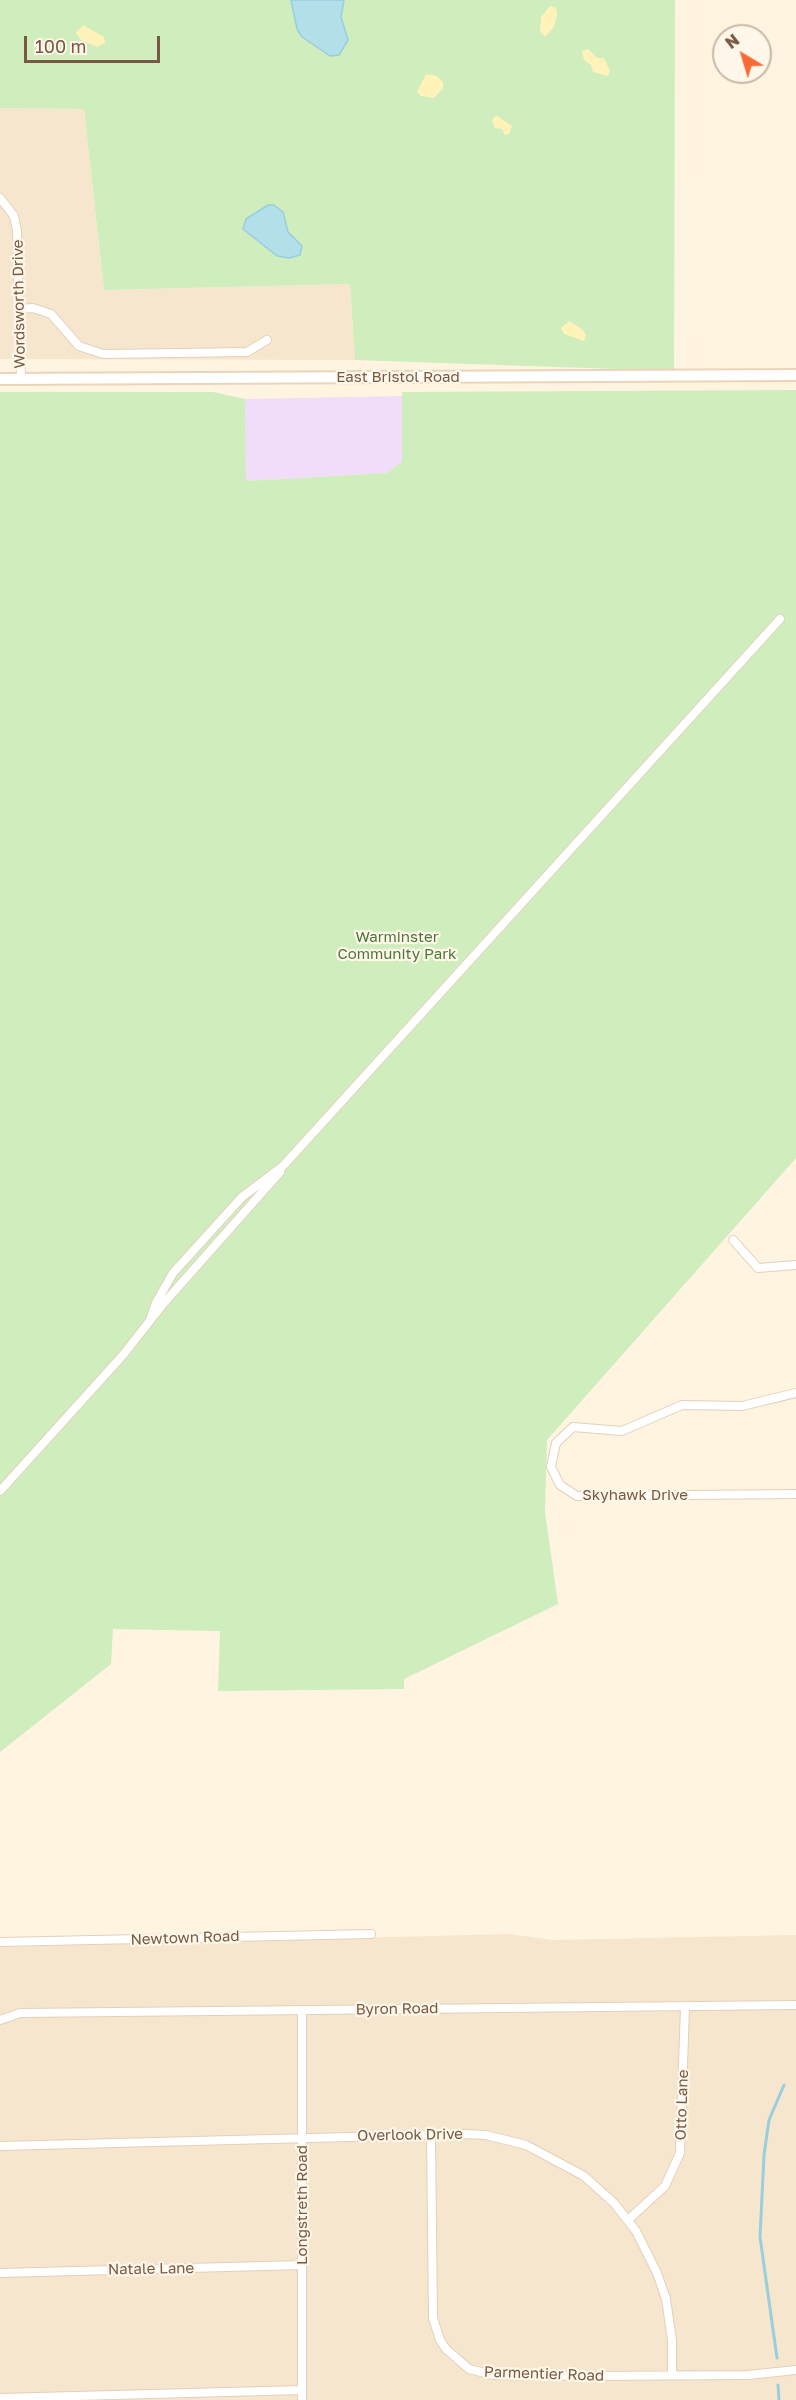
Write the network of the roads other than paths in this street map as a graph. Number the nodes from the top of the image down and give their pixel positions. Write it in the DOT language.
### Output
graph roads {
  1 [pos="0,198"];
  2 [pos="19,309"];
  3 [pos="267,340"];
  4 [pos="796,375"];
  5 [pos="0,379"];
  6 [pos="21,379"];
  7 [pos="780,619"];
  8 [pos="283,1166"];
  9 [pos="733,1240"];
  10 [pos="796,1265"];
  11 [pos="150,1320"];
  12 [pos="796,1393"];
  13 [pos="0,1491"];
  14 [pos="796,1494"];
  15 [pos="371,1934"];
  16 [pos="0,1942"];
  17 [pos="796,2006"];
  18 [pos="685,2007"];
  19 [pos="302,2010"];
  20 [pos="0,2020"];
  21 [pos="431,2134"];
  22 [pos="303,2138"];
  23 [pos="0,2146"];
  24 [pos="628,2220"];
  25 [pos="302,2265"];
  26 [pos="0,2273"];
  27 [pos="796,2370"];
  28 [pos="672,2375"];
  29 [pos="302,2390"];
  30 [pos="0,2398"];
  31 [pos="302,2400"];
  1 -- 2 [label="street, Wordsworth Drive"];
  2 -- 3 [label="street"];
  2 -- 6 [label="street, Wordsworth Drive"];
  4 -- 6 [label="main road, East Bristol Road"];
  5 -- 6 [label="main road, East Bristol Road"];
  7 -- 8 [label="street"];
  8 -- 11 [label="street"];
  8 -- 11 [label="street"];
  9 -- 10 [label="street"];
  11 -- 13 [label="street"];
  12 -- 14 [label="street, Skyhawk Drive"];
  15 -- 16 [label="street, Newtown Road"];
  17 -- 18 [label="street, Byron Road"];
  18 -- 19 [label="street, Byron Road"];
  18 -- 24 [label="street, Otto Lane"];
  19 -- 20 [label="street, Byron Road"];
  19 -- 22 [label="street, Longstreth Road"];
  21 -- 22 [label="street, Overlook Drive"];
  21 -- 24 [label="street, Overlook Drive"];
  21 -- 28 [label="street, Parmentier Road"];
  22 -- 23 [label="street, Overlook Drive"];
  22 -- 25 [label="street, Longstreth Road"];
  24 -- 28 [label="street, Overlook Drive"];
  25 -- 26 [label="street, Natale Lane"];
  25 -- 29 [label="street, Longstreth Road"];
  27 -- 28 [label="street, Parmentier Road"];
  29 -- 30 [label="street"];
  29 -- 31 [label="street, Longstreth Road"];
}
